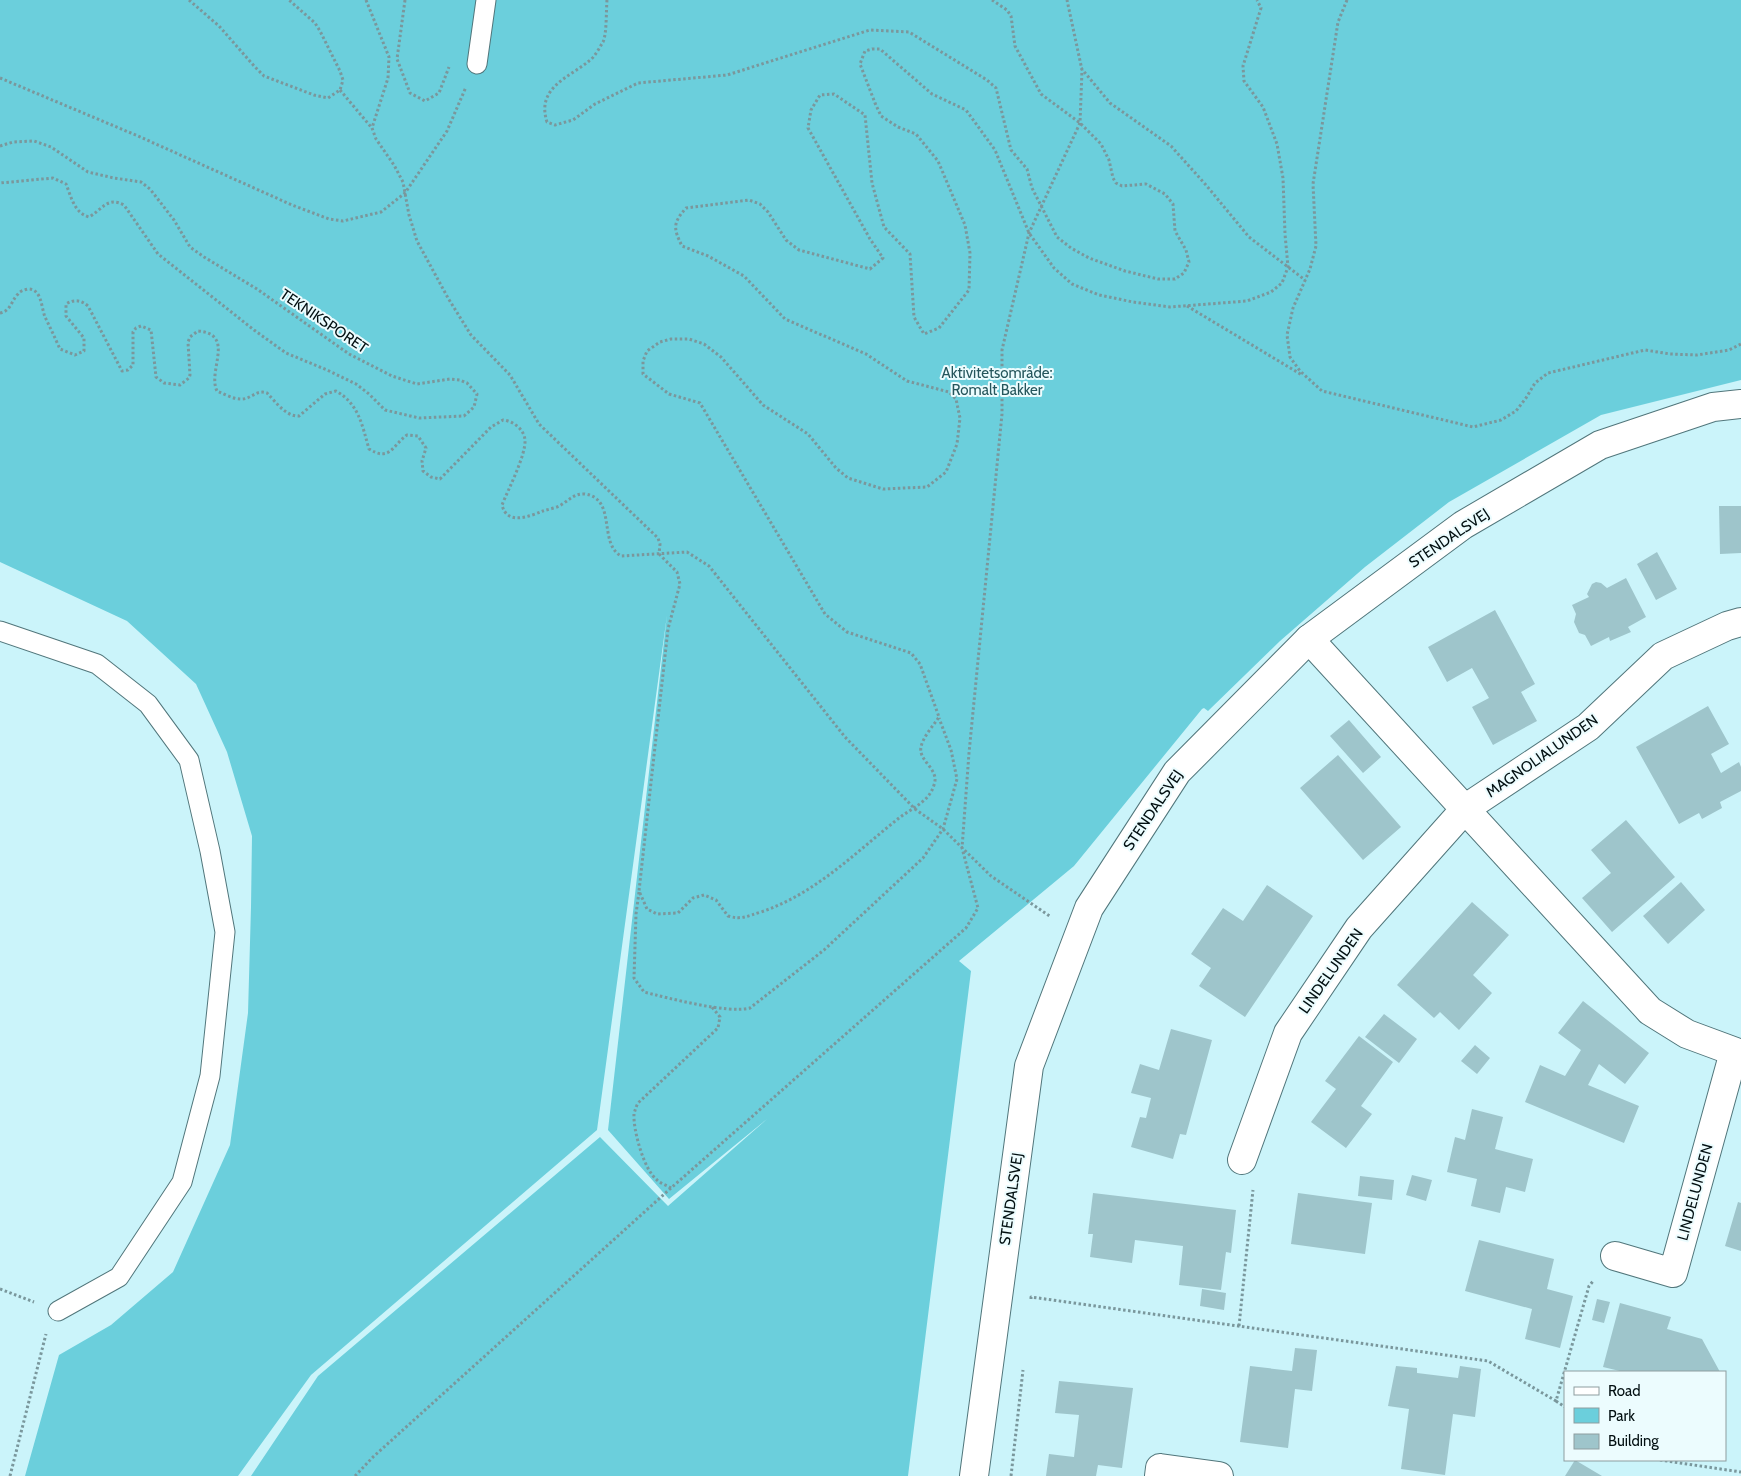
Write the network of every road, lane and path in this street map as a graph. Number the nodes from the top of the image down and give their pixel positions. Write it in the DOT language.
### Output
graph roads {
  1 [pos="190,0"];
  2 [pos="289,0"];
  3 [pos="366,0"];
  4 [pos="405,0"];
  5 [pos="486,0"];
  6 [pos="607,0"];
  7 [pos="992,0"];
  8 [pos="1067,0"];
  9 [pos="1257,0"];
  10 [pos="1347,0"];
  11 [pos="476,64"];
  12 [pos="450,66"];
  13 [pos="1081,67"];
  14 [pos="0,78"];
  15 [pos="340,90"];
  16 [pos="1080,123"];
  17 [pos="372,128"];
  18 [pos="0,146"];
  19 [pos="0,183"];
  20 [pos="405,193"];
  21 [pos="1041,208"];
  22 [pos="1029,233"];
  23 [pos="1288,267"];
  24 [pos="1305,280"];
  25 [pos="1186,306"];
  26 [pos="0,313"];
  27 [pos="1741,344"];
  28 [pos="1308,378"];
  29 [pos="1741,404"];
  30 [pos="659,554"];
  31 [pos="1741,622"];
  32 [pos="0,631"];
  33 [pos="1309,639"];
  34 [pos="939,718"];
  35 [pos="1466,808"];
  36 [pos="915,809"];
  37 [pos="943,829"];
  38 [pos="962,848"];
  39 [pos="639,891"];
  40 [pos="1078,936"];
  41 [pos="712,1006"];
  42 [pos="1737,1053"];
  43 [pos="1242,1160"];
  44 [pos="671,1188"];
  45 [pos="1614,1256"];
  46 [pos="0,1289"];
  47 [pos="1030,1306"];
  48 [pos="58,1311"];
  49 [pos="1239,1326"];
  50 [pos="1024,1363"];
  51 [pos="1565,1371"];
  52 [pos="1564,1374"];
  53 [pos="1556,1402"];
  54 [pos="1564,1406"];
  55 [pos="1667,1461"];
  56 [pos="1741,1472"];
  57 [pos="10,1476"];
  58 [pos="355,1476"];
  59 [pos="974,1476"];
  60 [pos="1011,1476"];
  61 [pos="1159,1476"];
  62 [pos="1219,1476"];
  1 -- 15 [label="path"];
  2 -- 15 [label="path"];
  3 -- 17 [label="path"];
  4 -- 12 [label="path"];
  5 -- 11 [label="lane"];
  6 -- 21 [label="path"];
  7 -- 16 [label="path"];
  8 -- 13 [label="path"];
  9 -- 23 [label="path"];
  10 -- 24 [label="path"];
  11 -- 20 [label="path"];
  13 -- 16 [label="path"];
  13 -- 23 [label="path"];
  14 -- 20 [label="path"];
  15 -- 17 [label="path"];
  16 -- 21 [label="path"];
  16 -- 21 [label="path"];
  17 -- 20 [label="path"];
  18 -- 19 [label="path, TEKNIKSPORET"];
  20 -- 30 [label="path"];
  21 -- 22 [label="path"];
  22 -- 25 [label="path"];
  22 -- 34 [label="path"];
  22 -- 38 [label="path"];
  23 -- 24 [label="path"];
  23 -- 25 [label="path"];
  24 -- 28 [label="path"];
  25 -- 28 [label="path"];
  26 -- 30 [label="path"];
  27 -- 28 [label="path"];
  29 -- 33 [label="street, STENDALSVEJ"];
  30 -- 36 [label="path"];
  30 -- 39 [label="path"];
  31 -- 35 [label="street, MAGNOLIALUNDEN"];
  32 -- 48 [label="lane"];
  33 -- 35 [label="street, LINDELUNDEN"];
  33 -- 40 [label="street, STENDALSVEJ"];
  34 -- 36 [label="path"];
  34 -- 37 [label="path"];
  35 -- 42 [label="street, LINDELUNDEN"];
  35 -- 43 [label="street, LINDELUNDEN"];
  36 -- 37 [label="path"];
  36 -- 39 [label="path"];
  37 -- 38 [label="path"];
  37 -- 41 [label="path"];
  38 -- 40 [label="path"];
  38 -- 44 [label="path"];
  39 -- 41 [label="path"];
  40 -- 59 [label="street, STENDALSVEJ"];
  41 -- 44 [label="path"];
  42 -- 45 [label="street, LINDELUNDEN"];
  43 -- 49 [label="path"];
  44 -- 58 [label="path"];
  45 -- 51 [label="path"];
  46 -- 48 [label="path"];
  47 -- 49 [label="path"];
  48 -- 57 [label="path"];
  49 -- 53 [label="path"];
  50 -- 60 [label="path"];
  52 -- 53 [label="path"];
  53 -- 54 [label="path"];
  55 -- 56 [label="path"];
  61 -- 62 [label="street"];
}
